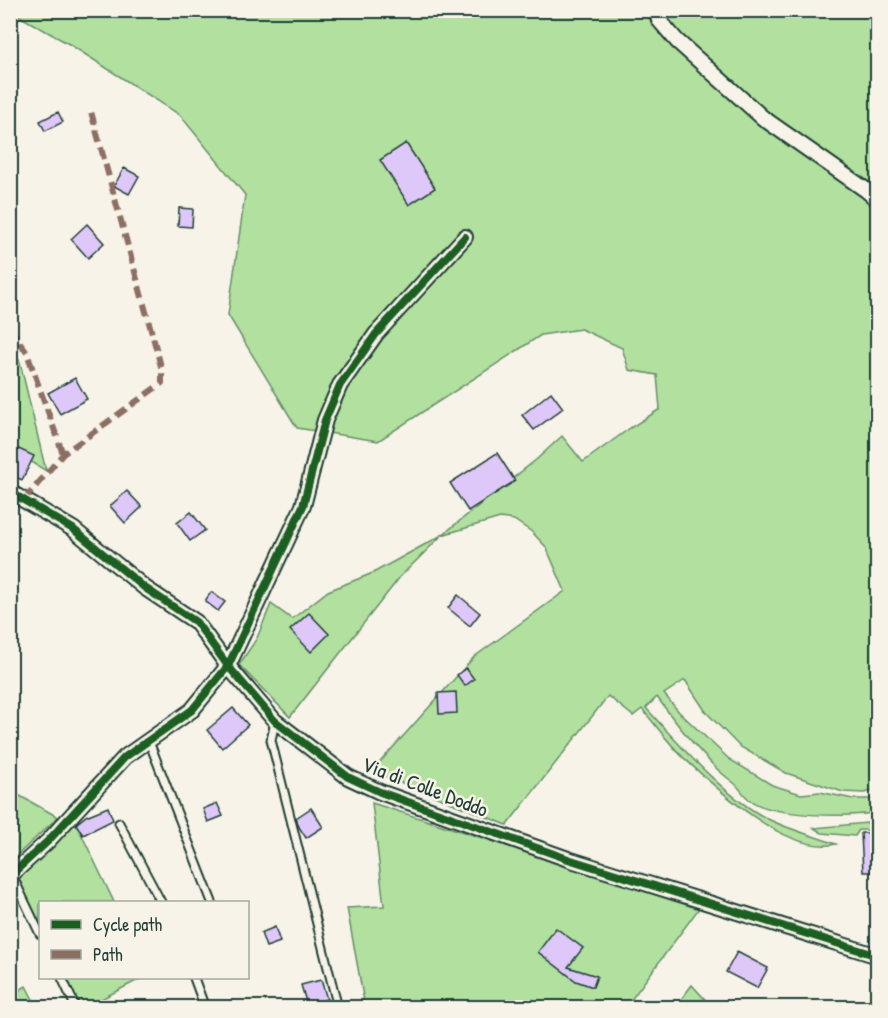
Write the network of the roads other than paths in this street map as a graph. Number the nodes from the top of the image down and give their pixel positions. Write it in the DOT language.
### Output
graph roads {
  1 [pos="656,10"];
  2 [pos="878,200"];
  3 [pos="465,237"];
  4 [pos="10,492"];
  5 [pos="228,666"];
  6 [pos="275,721"];
  7 [pos="148,739"];
  8 [pos="119,823"];
  9 [pos="11,875"];
  10 [pos="160,901"];
  11 [pos="211,901"];
  12 [pos="39,932"];
  13 [pos="878,956"];
  14 [pos="62,979"];
  15 [pos="194,979"];
  16 [pos="76,1008"];
  17 [pos="206,1008"];
  18 [pos="338,1008"];
  1 -- 2 [label="street"];
  3 -- 5 [label="street"];
  4 -- 5 [label="street, Via di Colle Doddo"];
  5 -- 6 [label="street, Via di Colle Doddo"];
  5 -- 7 [label="street"];
  6 -- 13 [label="street, Via di Colle Doddo"];
  6 -- 18 [label="lane"];
  7 -- 9 [label="street"];
  7 -- 11 [label="lane"];
  8 -- 10 [label="lane"];
  9 -- 12 [label="lane"];
  14 -- 16 [label="lane"];
  15 -- 17 [label="lane"];
}
